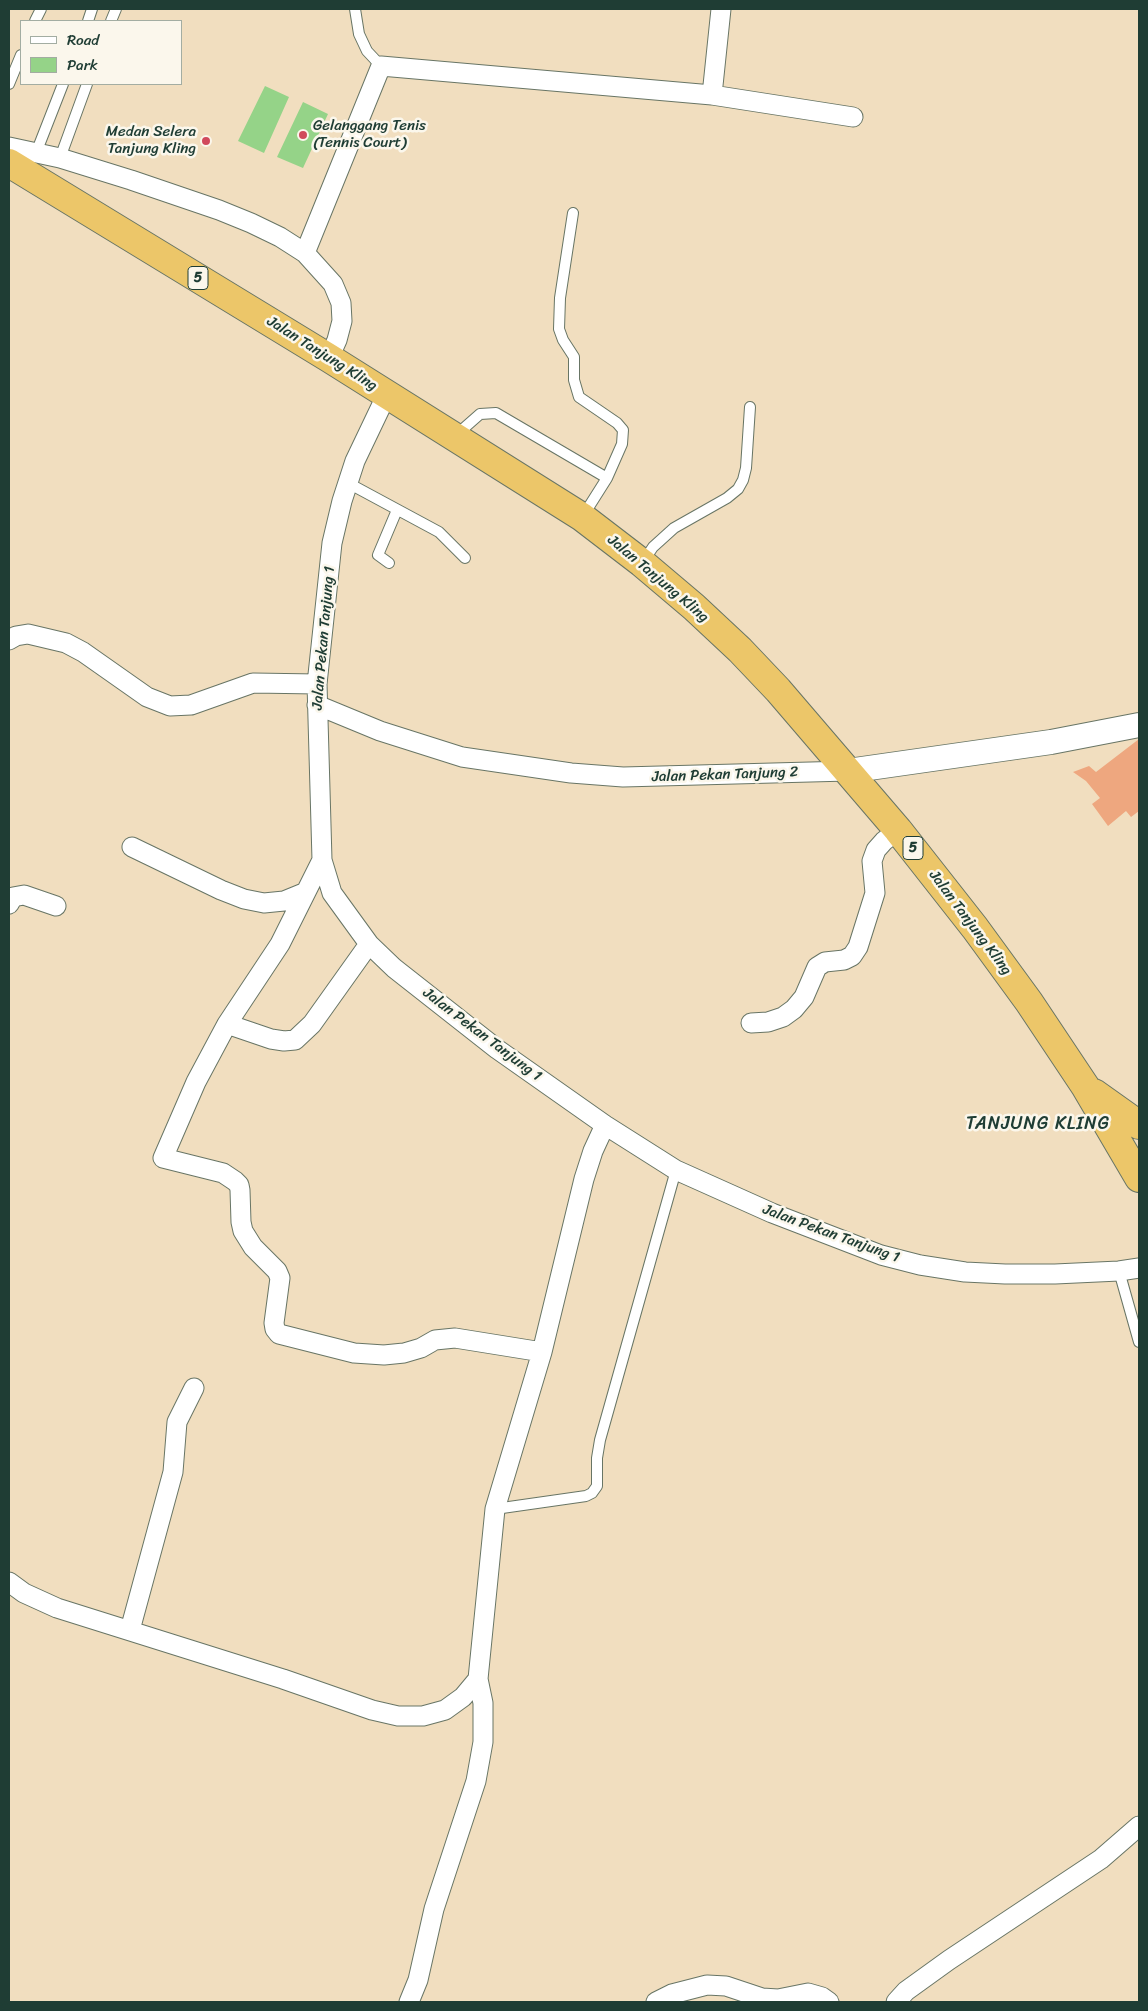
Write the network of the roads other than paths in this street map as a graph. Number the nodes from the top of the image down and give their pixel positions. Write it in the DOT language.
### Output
graph roads {
  1 [pos="355,9"];
  2 [pos="721,9"];
  3 [pos="20,57"];
  4 [pos="381,66"];
  5 [pos="9,84"];
  6 [pos="63,85"];
  7 [pos="87,85"];
  8 [pos="712,95"];
  9 [pos="853,117"];
  10 [pos="9,147"];
  11 [pos="36,152"];
  12 [pos="60,158"];
  13 [pos="9,164"];
  14 [pos="573,213"];
  15 [pos="305,253"];
  16 [pos="330,358"];
  17 [pos="387,394"];
  18 [pos="750,407"];
  19 [pos="454,436"];
  20 [pos="607,478"];
  21 [pos="348,483"];
  22 [pos="397,510"];
  23 [pos="582,517"];
  24 [pos="465,558"];
  25 [pos="389,563"];
  26 [pos="642,563"];
  27 [pos="9,640"];
  28 [pos="317,684"];
  29 [pos="317,706"];
  30 [pos="1139,725"];
  31 [pos="848,771"];
  32 [pos="898,830"];
  33 [pos="132,847"];
  34 [pos="322,860"];
  35 [pos="306,892"];
  36 [pos="9,904"];
  37 [pos="56,906"];
  38 [pos="369,944"];
  39 [pos="751,1023"];
  40 [pos="227,1024"];
  41 [pos="1085,1086"];
  42 [pos="605,1125"];
  43 [pos="1139,1125"];
  44 [pos="676,1170"];
  45 [pos="1139,1178"];
  46 [pos="1139,1268"];
  47 [pos="1119,1271"];
  48 [pos="1139,1342"];
  49 [pos="542,1352"];
  50 [pos="194,1388"];
  51 [pos="495,1509"];
  52 [pos="9,1582"];
  53 [pos="130,1630"];
  54 [pos="478,1679"];
  55 [pos="1139,1826"];
  56 [pos="409,2002"];
  57 [pos="656,2002"];
  58 [pos="829,2002"];
  59 [pos="896,2002"];
  1 -- 4 [label="lane"];
  2 -- 8 [label="street"];
  3 -- 5 [label="lane"];
  4 -- 8 [label="street"];
  4 -- 15 [label="street"];
  6 -- 11 [label="lane"];
  7 -- 12 [label="lane"];
  8 -- 9 [label="street"];
  10 -- 11 [label="street"];
  11 -- 12 [label="street"];
  12 -- 15 [label="street"];
  13 -- 16 [label="highway, Jalan Tanjung Kling / 5"];
  14 -- 20 [label="lane"];
  15 -- 16 [label="street"];
  16 -- 17 [label="highway, Jalan Tanjung Kling / 5"];
  17 -- 19 [label="highway, Jalan Tanjung Kling / 5"];
  17 -- 21 [label="street, Jalan Pekan Tanjung 1"];
  18 -- 26 [label="lane"];
  19 -- 20 [label="lane"];
  19 -- 23 [label="highway, Jalan Tanjung Kling / 5"];
  20 -- 23 [label="lane"];
  21 -- 22 [label="lane"];
  21 -- 28 [label="street, Jalan Pekan Tanjung 1"];
  22 -- 24 [label="lane"];
  22 -- 25 [label="lane"];
  23 -- 26 [label="highway, Jalan Tanjung Kling / 5"];
  26 -- 31 [label="highway, Jalan Tanjung Kling / 5"];
  27 -- 28 [label="street"];
  28 -- 29 [label="street, Jalan Pekan Tanjung 1"];
  29 -- 31 [label="street, Jalan Pekan Tanjung 2"];
  29 -- 34 [label="street, Jalan Pekan Tanjung 1"];
  30 -- 31 [label="street, Jalan Pekan Tanjung 2"];
  31 -- 32 [label="highway, Jalan Tanjung Kling / 5"];
  32 -- 39 [label="street"];
  32 -- 41 [label="highway, Jalan Tanjung Kling / 5"];
  33 -- 35 [label="street"];
  34 -- 35 [label="street"];
  34 -- 38 [label="street, Jalan Pekan Tanjung 1"];
  35 -- 40 [label="street"];
  36 -- 37 [label="street"];
  38 -- 40 [label="street"];
  38 -- 42 [label="street, Jalan Pekan Tanjung 1"];
  40 -- 49 [label="street"];
  41 -- 43 [label="highway"];
  41 -- 45 [label="highway, Jalan Tanjung Kling / 5"];
  42 -- 44 [label="street, Jalan Pekan Tanjung 1"];
  42 -- 49 [label="street"];
  44 -- 47 [label="street, Jalan Pekan Tanjung 1"];
  44 -- 51 [label="lane"];
  46 -- 47 [label="street, Jalan Pekan Tanjung 1"];
  47 -- 48 [label="lane"];
  49 -- 51 [label="street"];
  50 -- 53 [label="street"];
  51 -- 54 [label="street"];
  52 -- 53 [label="street"];
  53 -- 54 [label="street"];
  54 -- 56 [label="street"];
  55 -- 59 [label="street"];
  57 -- 58 [label="street"];
}
